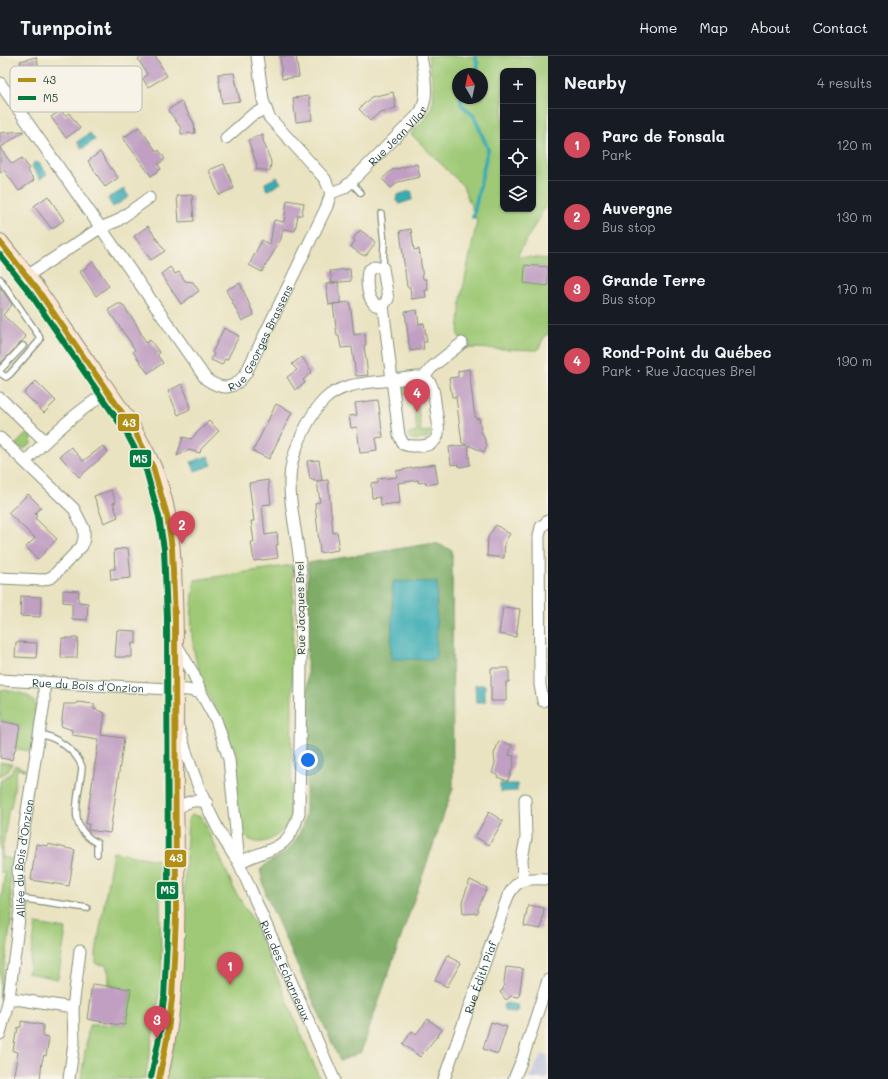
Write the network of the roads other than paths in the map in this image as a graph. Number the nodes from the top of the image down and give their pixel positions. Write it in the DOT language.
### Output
graph roads {
  1 [pos="257,56"];
  2 [pos="421,56"];
  3 [pos="0,83"];
  4 [pos="10,98"];
  5 [pos="265,110"];
  6 [pos="20,112"];
  7 [pos="226,138"];
  8 [pos="351,182"];
  9 [pos="331,192"];
  10 [pos="361,193"];
  11 [pos="149,198"];
  12 [pos="380,214"];
  13 [pos="100,228"];
  14 [pos="0,242"];
  15 [pos="383,268"];
  16 [pos="27,276"];
  17 [pos="0,279"];
  18 [pos="383,306"];
  19 [pos="462,343"];
  20 [pos="23,346"];
  21 [pos="0,372"];
  22 [pos="424,377"];
  23 [pos="392,380"];
  24 [pos="108,392"];
  25 [pos="0,398"];
  26 [pos="0,438"];
  27 [pos="45,441"];
  28 [pos="24,462"];
  29 [pos="548,520"];
  30 [pos="0,578"];
  31 [pos="176,644"];
  32 [pos="0,680"];
  33 [pos="44,682"];
  34 [pos="175,689"];
  35 [pos="200,693"];
  36 [pos="543,701"];
  37 [pos="175,716"];
  38 [pos="39,734"];
  39 [pos="525,800"];
  40 [pos="207,803"];
  41 [pos="175,811"];
  42 [pos="97,854"];
  43 [pos="239,863"];
  44 [pos="548,879"];
  45 [pos="523,880"];
  46 [pos="19,898"];
  47 [pos="87,908"];
  48 [pos="80,950"];
  49 [pos="548,980"];
  50 [pos="9,998"];
  51 [pos="72,1008"];
  52 [pos="0,1034"];
  53 [pos="68,1079"];
  54 [pos="159,1079"];
  55 [pos="334,1079"];
  56 [pos="444,1079"];
  57 [pos="514,1079"];
  1 -- 5 [label="street"];
  2 -- 8 [label="street, Rue Jean Vilar"];
  3 -- 4 [label="street, Rue Georges Brassens"];
  5 -- 7 [label="street"];
  5 -- 9 [label="street"];
  6 -- 13 [label="street, Rue Georges Brassens"];
  8 -- 9 [label="street, Rue Jean Vilar"];
  8 -- 10 [label="lane"];
  9 -- 13 [label="street, Rue Georges Brassens"];
  11 -- 13 [label="street"];
  12 -- 15 [label="lane"];
  13 -- 16 [label="street"];
  14 -- 16 [label="street"];
  15 -- 18 [label="street"];
  15 -- 18 [label="street"];
  16 -- 24 [label="street"];
  17 -- 21 [label="lane"];
  18 -- 23 [label="street"];
  19 -- 22 [label="street"];
  20 -- 21 [label="lane"];
  22 -- 23 [label="street, Rue Jacques Brel"];
  22 -- 23 [label="street"];
  23 -- 43 [label="street, Rue Jacques Brel"];
  24 -- 27 [label="street"];
  24 -- 31 [label="street"];
  25 -- 27 [label="street"];
  26 -- 28 [label="street"];
  27 -- 28 [label="street"];
  28 -- 30 [label="street"];
  29 -- 36 [label="street"];
  31 -- 34 [label="street"];
  31 -- 35 [label="street, Rue des Echarneaux"];
  32 -- 33 [label="street, Rue du Bois d'Onzion"];
  33 -- 34 [label="street, Rue du Bois d'Onzion"];
  33 -- 38 [label="street, Allée du Bois d'Onzion"];
  34 -- 35 [label="street"];
  34 -- 37 [label="street"];
  35 -- 43 [label="street, Rue des Echarneaux"];
  37 -- 40 [label="street, Rue des Echarneaux"];
  37 -- 41 [label="street"];
  38 -- 42 [label="lane"];
  38 -- 46 [label="street, Allée du Bois d'Onzion"];
  39 -- 45 [label="street"];
  40 -- 41 [label="street"];
  40 -- 43 [label="street, Rue des Echarneaux"];
  41 -- 54 [label="street"];
  43 -- 55 [label="street, Rue des Echarneaux"];
  44 -- 45 [label="street"];
  45 -- 56 [label="street, Rue Édith Piaf"];
  46 -- 47 [label="lane"];
  46 -- 50 [label="street, Allée du Bois d'Onzion"];
  48 -- 51 [label="street"];
  49 -- 57 [label="street"];
  50 -- 51 [label="street"];
  50 -- 52 [label="street, Allée du Bois d'Onzion"];
  51 -- 53 [label="street"];
}
